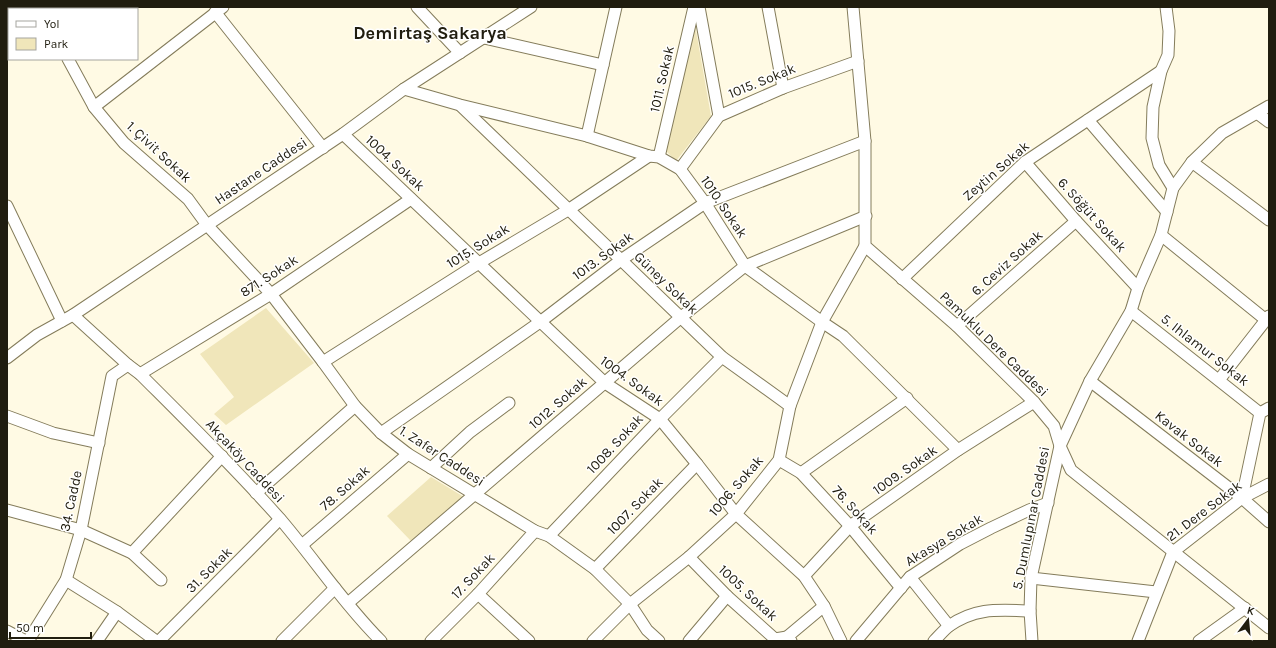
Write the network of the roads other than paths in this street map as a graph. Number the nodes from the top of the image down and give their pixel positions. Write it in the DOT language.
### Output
graph roads {
  1 [pos="417,7"];
  2 [pos="531,7"];
  3 [pos="616,7"];
  4 [pos="694,7"];
  5 [pos="699,7"];
  6 [pos="768,7"];
  7 [pos="854,7"];
  8 [pos="1166,7"];
  9 [pos="219,10"];
  10 [pos="484,38"];
  11 [pos="460,53"];
  12 [pos="69,60"];
  13 [pos="858,61"];
  14 [pos="603,65"];
  15 [pos="1160,71"];
  16 [pos="783,88"];
  17 [pos="404,89"];
  18 [pos="460,105"];
  19 [pos="94,106"];
  20 [pos="1269,106"];
  21 [pos="1257,113"];
  22 [pos="720,116"];
  23 [pos="1088,120"];
  24 [pos="1269,122"];
  25 [pos="343,134"];
  26 [pos="587,136"];
  27 [pos="864,141"];
  28 [pos="323,148"];
  29 [pos="654,157"];
  30 [pos="1025,162"];
  31 [pos="1192,162"];
  32 [pos="680,169"];
  33 [pos="1173,188"];
  34 [pos="411,199"];
  35 [pos="705,203"];
  36 [pos="7,206"];
  37 [pos="568,210"];
  38 [pos="1167,212"];
  39 [pos="866,216"];
  40 [pos="1269,220"];
  41 [pos="1076,221"];
  42 [pos="207,226"];
  43 [pos="1161,235"];
  44 [pos="866,246"];
  45 [pos="621,260"];
  46 [pos="479,263"];
  47 [pos="745,266"];
  48 [pos="902,279"];
  49 [pos="1138,288"];
  50 [pos="270,294"];
  51 [pos="1131,311"];
  52 [pos="74,315"];
  53 [pos="680,318"];
  54 [pos="1267,318"];
  55 [pos="62,321"];
  56 [pos="540,322"];
  57 [pos="822,322"];
  58 [pos="957,326"];
  59 [pos="722,357"];
  60 [pos="7,358"];
  61 [pos="323,362"];
  62 [pos="128,365"];
  63 [pos="140,374"];
  64 [pos="1220,380"];
  65 [pos="1090,381"];
  66 [pos="605,383"];
  67 [pos="907,398"];
  68 [pos="1034,402"];
  69 [pos="509,404"];
  70 [pos="355,406"];
  71 [pos="790,406"];
  72 [pos="1265,410"];
  73 [pos="7,416"];
  74 [pos="660,419"];
  75 [pos="381,433"];
  76 [pos="99,442"];
  77 [pos="1060,446"];
  78 [pos="958,450"];
  79 [pos="408,454"];
  80 [pos="222,456"];
  81 [pos="779,460"];
  82 [pos="697,464"];
  83 [pos="431,468"];
  84 [pos="801,473"];
  85 [pos="1269,484"];
  86 [pos="256,493"];
  87 [pos="475,495"];
  88 [pos="1242,498"];
  89 [pos="1048,503"];
  90 [pos="7,510"];
  91 [pos="736,514"];
  92 [pos="280,519"];
  93 [pos="1269,522"];
  94 [pos="850,526"];
  95 [pos="81,530"];
  96 [pos="534,531"];
  97 [pos="549,536"];
  98 [pos="302,545"];
  99 [pos="1173,552"];
  100 [pos="132,553"];
  101 [pos="689,557"];
  102 [pos="595,568"];
  103 [pos="804,576"];
  104 [pos="910,577"];
  105 [pos="1032,578"];
  106 [pos="66,580"];
  107 [pos="161,580"];
  108 [pos="336,588"];
  109 [pos="901,588"];
  110 [pos="1156,592"];
  111 [pos="478,594"];
  112 [pos="727,596"];
  113 [pos="348,603"];
  114 [pos="630,604"];
  115 [pos="824,606"];
  116 [pos="1244,608"];
  117 [pos="1030,611"];
  118 [pos="117,612"];
  119 [pos="949,626"];
  120 [pos="1269,628"];
  121 [pos="7,631"];
  122 [pos="370,637"];
  123 [pos="789,639"];
  124 [pos="27,641"];
  125 [pos="97,641"];
  126 [pos="158,641"];
  127 [pos="282,641"];
  128 [pos="381,641"];
  129 [pos="431,641"];
  130 [pos="529,641"];
  131 [pos="593,641"];
  132 [pos="659,641"];
  133 [pos="689,641"];
  134 [pos="841,641"];
  135 [pos="856,641"];
  136 [pos="934,641"];
  137 [pos="1032,641"];
  138 [pos="1138,641"];
  139 [pos="1199,641"];
  1 -- 11 [label="street"];
  2 -- 10 [label="street, Hastane Caddesi"];
  3 -- 14 [label="street"];
  4 -- 29 [label="street, 1011. Sokak"];
  5 -- 22 [label="street"];
  6 -- 16 [label="street"];
  7 -- 13 [label="street"];
  8 -- 15 [label="street"];
  9 -- 19 [label="street"];
  9 -- 28 [label="street"];
  10 -- 11 [label="street, Hastane Caddesi"];
  10 -- 14 [label="street"];
  11 -- 17 [label="street, Hastane Caddesi"];
  12 -- 19 [label="street, 1. Çivit Sokak"];
  13 -- 16 [label="street, 1015. Sokak"];
  13 -- 27 [label="street"];
  14 -- 26 [label="street"];
  15 -- 23 [label="street, Zeytin Sokak"];
  15 -- 33 [label="street"];
  16 -- 22 [label="street, 1015. Sokak"];
  17 -- 18 [label="street, 1010. Sokak"];
  17 -- 25 [label="street, Hastane Caddesi"];
  18 -- 26 [label="street, 1010. Sokak"];
  18 -- 37 [label="street, Güney Sokak"];
  19 -- 42 [label="street, 1. Çivit Sokak"];
  20 -- 21 [label="street"];
  21 -- 24 [label="street"];
  21 -- 31 [label="street"];
  22 -- 32 [label="street, 1015. Sokak"];
  23 -- 30 [label="street, Zeytin Sokak"];
  23 -- 38 [label="street"];
  25 -- 28 [label="street, Hastane Caddesi"];
  25 -- 34 [label="street, 1004. Sokak"];
  26 -- 29 [label="street, 1010. Sokak"];
  27 -- 35 [label="street, 1013. Sokak"];
  27 -- 39 [label="street"];
  28 -- 42 [label="street, Hastane Caddesi"];
  29 -- 32 [label="street, 1010. Sokak"];
  29 -- 37 [label="street, 1015. Sokak"];
  30 -- 41 [label="street, 6. Söğüt Sokak"];
  30 -- 48 [label="street, Zeytin Sokak"];
  31 -- 33 [label="street"];
  31 -- 40 [label="street"];
  32 -- 35 [label="street, 1010. Sokak"];
  33 -- 38 [label="street, 5. Dumlupınar Caddesi"];
  34 -- 46 [label="street, 1004. Sokak"];
  34 -- 50 [label="street, 871. Sokak"];
  35 -- 45 [label="street, 1013. Sokak"];
  35 -- 47 [label="street, 1010. Sokak"];
  36 -- 55 [label="street"];
  37 -- 45 [label="street, Güney Sokak"];
  37 -- 46 [label="street, 1015. Sokak"];
  38 -- 43 [label="street, 5. Dumlupınar Caddesi"];
  39 -- 44 [label="street"];
  39 -- 47 [label="street, 1012. Sokak"];
  41 -- 49 [label="street, 6. Söğüt Sokak"];
  41 -- 58 [label="street, 6. Ceviz Sokak"];
  42 -- 50 [label="street, 1. Zafer Caddesi"];
  42 -- 52 [label="street, Hastane Caddesi"];
  43 -- 49 [label="street, 5. Dumlupınar Caddesi"];
  43 -- 54 [label="street"];
  44 -- 48 [label="street, Pamuklu Dere Caddesi"];
  44 -- 57 [label="street, 1006. Sokak"];
  45 -- 53 [label="street, Güney Sokak"];
  45 -- 56 [label="street, 1013. Sokak"];
  46 -- 56 [label="street, 1004. Sokak"];
  46 -- 61 [label="street, 1015. Sokak"];
  47 -- 53 [label="street, 1012. Sokak"];
  47 -- 57 [label="street, 1010. Sokak"];
  48 -- 58 [label="street, Pamuklu Dere Caddesi"];
  49 -- 51 [label="street, 5. Dumlupınar Caddesi"];
  50 -- 61 [label="street, 1. Zafer Caddesi"];
  50 -- 63 [label="street, 871. Sokak"];
  51 -- 64 [label="street, 5. Ihlamur Sokak"];
  51 -- 65 [label="street, 5. Dumlupınar Caddesi"];
  52 -- 55 [label="street, Hastane Caddesi"];
  52 -- 62 [label="street, Akçaköy Caddesi"];
  53 -- 59 [label="street, Güney Sokak"];
  53 -- 66 [label="street, 1012. Sokak"];
  54 -- 64 [label="street"];
  55 -- 60 [label="street, Hastane Caddesi"];
  56 -- 66 [label="street, 1004. Sokak"];
  56 -- 75 [label="street, 1013. Sokak"];
  57 -- 67 [label="street, 1010. Sokak"];
  57 -- 71 [label="street, 1006. Sokak"];
  58 -- 68 [label="street, Pamuklu Dere Caddesi"];
  59 -- 71 [label="street, Güney Sokak"];
  59 -- 74 [label="street, 1008. Sokak"];
  61 -- 70 [label="street, 1. Zafer Caddesi"];
  62 -- 63 [label="street, Akçaköy Caddesi"];
  62 -- 76 [label="street, 34. Cadde"];
  63 -- 80 [label="street, Akçaköy Caddesi"];
  64 -- 72 [label="street, 5. Ihlamur Sokak"];
  65 -- 77 [label="street, 5. Dumlupınar Caddesi"];
  65 -- 88 [label="street, Kavak Sokak"];
  66 -- 74 [label="street, 1004. Sokak"];
  66 -- 87 [label="street, 1012. Sokak"];
  67 -- 78 [label="street, 1010. Sokak"];
  67 -- 84 [label="street"];
  68 -- 77 [label="street, Pamuklu Dere Caddesi"];
  68 -- 78 [label="street, 1009. Sokak"];
  69 -- 83 [label="street"];
  70 -- 75 [label="street, 1. Zafer Caddesi"];
  70 -- 86 [label="street"];
  71 -- 81 [label="street, 1006. Sokak"];
  72 -- 88 [label="street"];
  73 -- 76 [label="street"];
  74 -- 82 [label="street, 1004. Sokak"];
  74 -- 97 [label="street, 1008. Sokak"];
  75 -- 79 [label="street, 1. Zafer Caddesi"];
  76 -- 95 [label="street, 34. Cadde"];
  77 -- 89 [label="street, 5. Dumlupınar Caddesi"];
  77 -- 99 [label="street, Pamuklu Dere Caddesi"];
  78 -- 94 [label="street, 1009. Sokak"];
  79 -- 83 [label="street, 1. Zafer Caddesi"];
  79 -- 98 [label="street, 78. Sokak"];
  80 -- 86 [label="street, Akçaköy Caddesi"];
  80 -- 100 [label="street"];
  81 -- 84 [label="street, 76. Sokak"];
  81 -- 91 [label="street, 1006. Sokak"];
  82 -- 91 [label="street, 1004. Sokak"];
  82 -- 102 [label="street, 1007. Sokak"];
  83 -- 87 [label="street, 1. Zafer Caddesi"];
  84 -- 94 [label="street, 76. Sokak"];
  85 -- 88 [label="street, 21. Dere Sokak"];
  86 -- 92 [label="street, Akçaköy Caddesi"];
  87 -- 96 [label="street, 1. Zafer Caddesi"];
  87 -- 113 [label="street, 1012. Sokak"];
  88 -- 93 [label="street, Kavak Sokak"];
  88 -- 99 [label="street, 21. Dere Sokak"];
  89 -- 104 [label="street, Akasya Sokak"];
  89 -- 105 [label="street, 5. Dumlupınar Caddesi"];
  90 -- 95 [label="street"];
  91 -- 101 [label="street, 1006. Sokak"];
  91 -- 103 [label="street, 1004. Sokak"];
  92 -- 98 [label="street, Akçaköy Caddesi"];
  92 -- 126 [label="street, 31. Sokak"];
  94 -- 103 [label="street, 1009. Sokak"];
  94 -- 109 [label="street, 76. Sokak"];
  95 -- 100 [label="street"];
  95 -- 106 [label="street, 34. Cadde"];
  96 -- 97 [label="street, 1. Zafer Caddesi"];
  96 -- 111 [label="street, 17. Sokak"];
  97 -- 102 [label="street, 1. Zafer Caddesi"];
  98 -- 108 [label="street, Akçaköy Caddesi"];
  99 -- 110 [label="street, 21. Dere Sokak"];
  99 -- 116 [label="street, Pamuklu Dere Caddesi"];
  100 -- 107 [label="street"];
  101 -- 112 [label="street, 1005. Sokak"];
  101 -- 114 [label="street, 1006. Sokak"];
  102 -- 114 [label="street, 1. Zafer Caddesi"];
  103 -- 115 [label="street, 1004. Sokak"];
  104 -- 109 [label="street, Akasya Sokak"];
  104 -- 119 [label="street"];
  105 -- 110 [label="street"];
  105 -- 117 [label="street, 5. Dumlupınar Caddesi"];
  106 -- 118 [label="street"];
  106 -- 124 [label="street, 34. Cadde"];
  108 -- 113 [label="street, Akçaköy Caddesi"];
  108 -- 127 [label="street"];
  109 -- 135 [label="street, Akasya Sokak"];
  110 -- 138 [label="street, 21. Dere Sokak"];
  111 -- 129 [label="street, 17. Sokak"];
  111 -- 130 [label="street"];
  112 -- 123 [label="street, 1005. Sokak"];
  112 -- 133 [label="street"];
  113 -- 122 [label="street, Akçaköy Caddesi"];
  114 -- 131 [label="street, 1006. Sokak"];
  114 -- 132 [label="street, 1. Zafer Caddesi"];
  115 -- 123 [label="street"];
  115 -- 134 [label="street, 1004. Sokak"];
  116 -- 120 [label="street, Pamuklu Dere Caddesi"];
  116 -- 139 [label="street"];
  117 -- 119 [label="street"];
  117 -- 137 [label="street, 5. Dumlupınar Caddesi"];
  118 -- 125 [label="street"];
  118 -- 126 [label="street"];
  119 -- 136 [label="street"];
  121 -- 124 [label="street"];
  122 -- 128 [label="street, Akçaköy Caddesi"];
}
